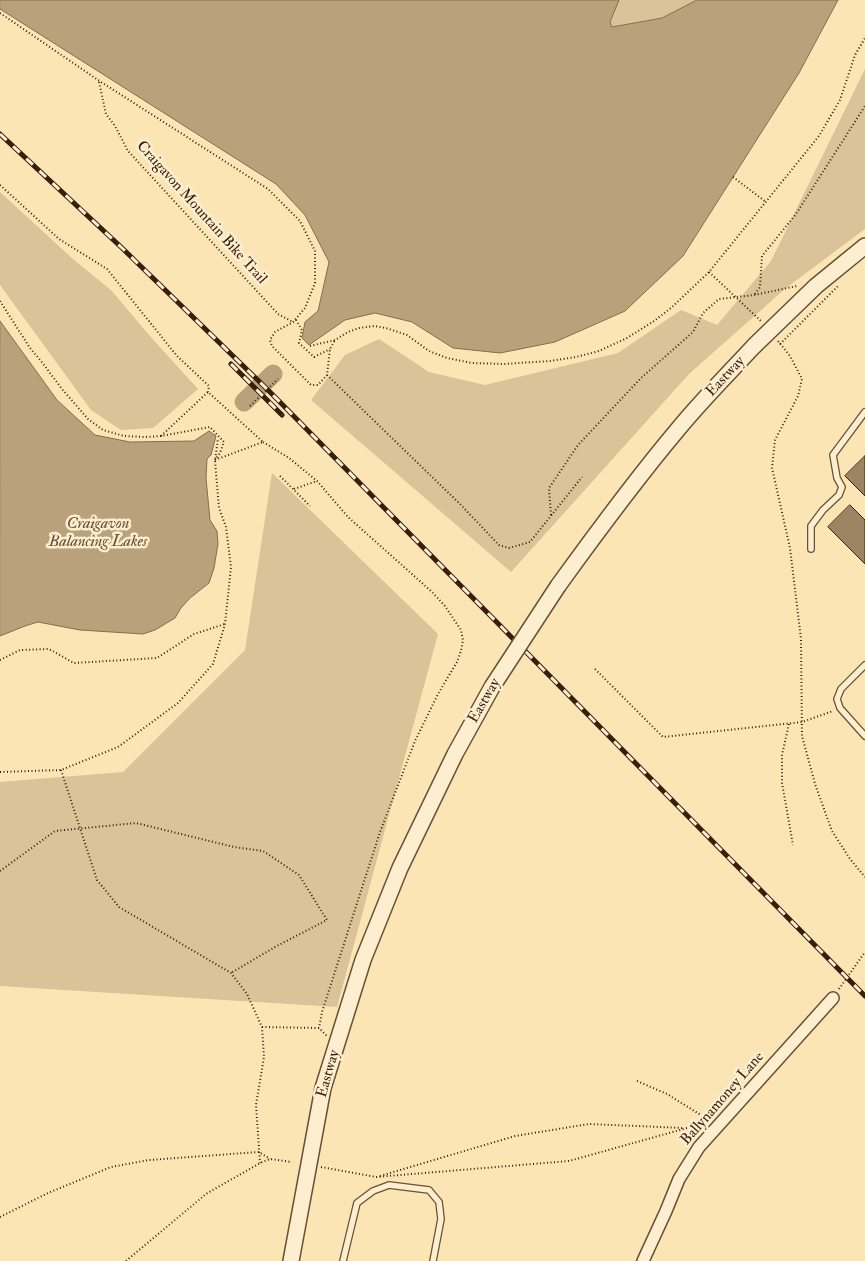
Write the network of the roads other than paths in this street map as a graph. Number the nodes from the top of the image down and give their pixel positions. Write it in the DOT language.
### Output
graph roads {
  1 [pos="865,246"];
  2 [pos="865,412"];
  3 [pos="810,549"];
  4 [pos="865,665"];
  5 [pos="865,736"];
  6 [pos="833,998"];
  7 [pos="291,1261"];
  8 [pos="343,1261"];
  9 [pos="433,1261"];
  10 [pos="643,1261"];
  1 -- 7 [label="street, Eastway, bridge"];
  2 -- 3 [label="lane"];
  4 -- 5 [label="lane"];
  6 -- 10 [label="street, Ballynamoney Lane"];
  8 -- 9 [label="lane"];
}
